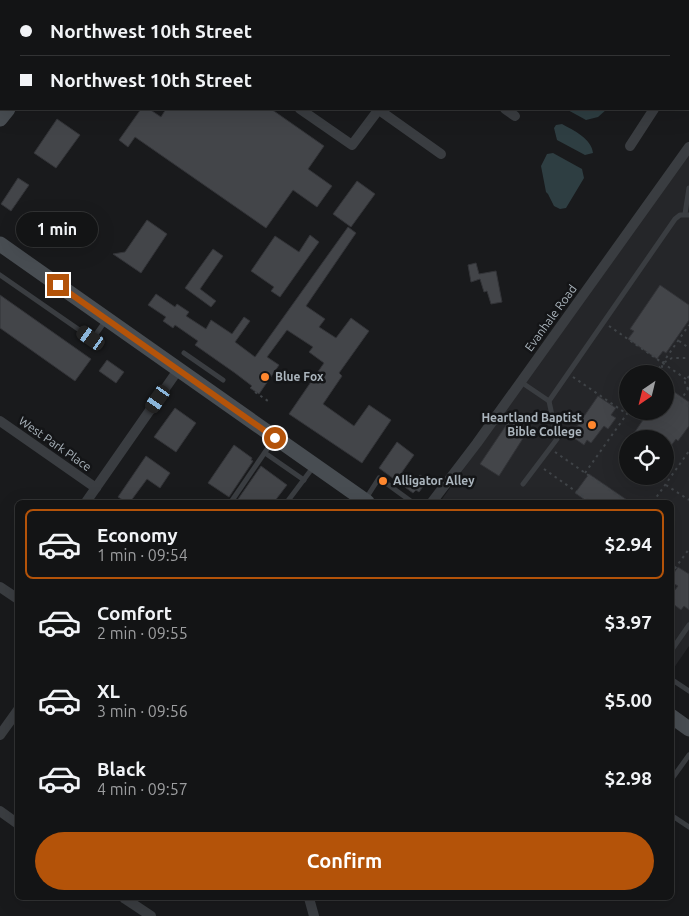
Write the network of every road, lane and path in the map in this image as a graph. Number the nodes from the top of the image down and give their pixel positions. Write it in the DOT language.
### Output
graph roads {
  1 [pos="301,110"];
  2 [pos="378,110"];
  3 [pos="380,110"];
  4 [pos="506,110"];
  5 [pos="653,110"];
  6 [pos="515,116"];
  7 [pos="630,146"];
  8 [pos="689,147"];
  9 [pos="441,154"];
  10 [pos="689,188"];
  11 [pos="687,215"];
  12 [pos="0,244"];
  13 [pos="0,275"];
  14 [pos="106,320"];
  15 [pos="603,322"];
  16 [pos="689,325"];
  17 [pos="678,341"];
  18 [pos="689,348"];
  19 [pos="184,353"];
  20 [pos="689,358"];
  21 [pos="663,363"];
  22 [pos="178,370"];
  23 [pos="568,373"];
  24 [pos="689,376"];
  25 [pos="686,379"];
  26 [pos="223,380"];
  27 [pos="521,382"];
  28 [pos="688,389"];
  29 [pos="256,392"];
  30 [pos="674,397"];
  31 [pos="268,401"];
  32 [pos="549,401"];
  33 [pos="680,401"];
  34 [pos="619,406"];
  35 [pos="689,407"];
  36 [pos="622,420"];
  37 [pos="0,421"];
  38 [pos="275,438"];
  39 [pos="550,448"];
  40 [pos="689,451"];
  41 [pos="265,453"];
  42 [pos="538,465"];
  43 [pos="314,466"];
  44 [pos="585,473"];
  45 [pos="674,473"];
  46 [pos="304,480"];
  47 [pos="523,484"];
  48 [pos="665,485"];
  49 [pos="667,485"];
  50 [pos="96,488"];
  51 [pos="87,500"];
  52 [pos="232,500"];
  53 [pos="289,500"];
  54 [pos="362,500"];
  55 [pos="366,500"];
  56 [pos="409,500"];
  57 [pos="433,500"];
  58 [pos="588,500"];
  59 [pos="624,500"];
  60 [pos="654,500"];
  61 [pos="689,500"];
  62 [pos="689,549"];
  63 [pos="674,570"];
  64 [pos="0,587"];
  65 [pos="15,597"];
  66 [pos="689,625"];
  67 [pos="674,647"];
  68 [pos="674,681"];
  69 [pos="689,691"];
  70 [pos="15,714"];
  71 [pos="674,718"];
  72 [pos="689,729"];
  73 [pos="0,736"];
  74 [pos="689,755"];
  75 [pos="674,776"];
  76 [pos="0,812"];
  77 [pos="674,817"];
  78 [pos="15,822"];
  79 [pos="689,827"];
  80 [pos="127,900"];
  81 [pos="310,900"];
  82 [pos="151,916"];
  83 [pos="314,916"];
  1 -- 2 [label="street"];
  3 -- 9 [label="street"];
  4 -- 6 [label="street"];
  5 -- 7 [label="street"];
  8 -- 27 [label="street, Evanhale Road"];
  10 -- 11 [label="lane"];
  11 -- 15 [label="lane"];
  12 -- 14 [label="main road"];
  13 -- 14 [label="lane"];
  14 -- 22 [label="main road"];
  15 -- 21 [label="path"];
  15 -- 23 [label="lane"];
  16 -- 17 [label="path"];
  17 -- 18 [label="path"];
  17 -- 21 [label="path"];
  19 -- 26 [label="lane"];
  20 -- 21 [label="path"];
  21 -- 25 [label="path"];
  22 -- 38 [label="main road"];
  22 -- 50 [label="street"];
  23 -- 32 [label="lane"];
  23 -- 34 [label="path"];
  24 -- 25 [label="path"];
  25 -- 28 [label="path"];
  27 -- 32 [label="lane"];
  27 -- 57 [label="street, Evanhale Road"];
  28 -- 33 [label="path"];
  29 -- 31 [label="path"];
  30 -- 33 [label="path"];
  32 -- 39 [label="lane"];
  33 -- 35 [label="path"];
  36 -- 44 [label="path"];
  37 -- 50 [label="street, West Park Place"];
  38 -- 41 [label="lane"];
  38 -- 43 [label="main road"];
  39 -- 42 [label="lane"];
  39 -- 44 [label="path"];
  40 -- 45 [label="path"];
  41 -- 46 [label="lane"];
  41 -- 52 [label="lane"];
  42 -- 47 [label="lane"];
  42 -- 58 [label="path"];
  43 -- 46 [label="lane"];
  43 -- 54 [label="main road"];
  44 -- 59 [label="path"];
  46 -- 53 [label="lane"];
  48 -- 60 [label="path"];
  49 -- 61 [label="path"];
  50 -- 51 [label="street"];
  55 -- 56 [label="lane"];
  62 -- 63 [label="path"];
  64 -- 65 [label="street"];
  66 -- 67 [label="lane"];
  68 -- 69 [label="lane"];
  70 -- 73 [label="street"];
  71 -- 72 [label="main road"];
  74 -- 75 [label="lane"];
  76 -- 78 [label="street"];
  77 -- 79 [label="lane"];
  80 -- 82 [label="street"];
  81 -- 83 [label="street"];
}
